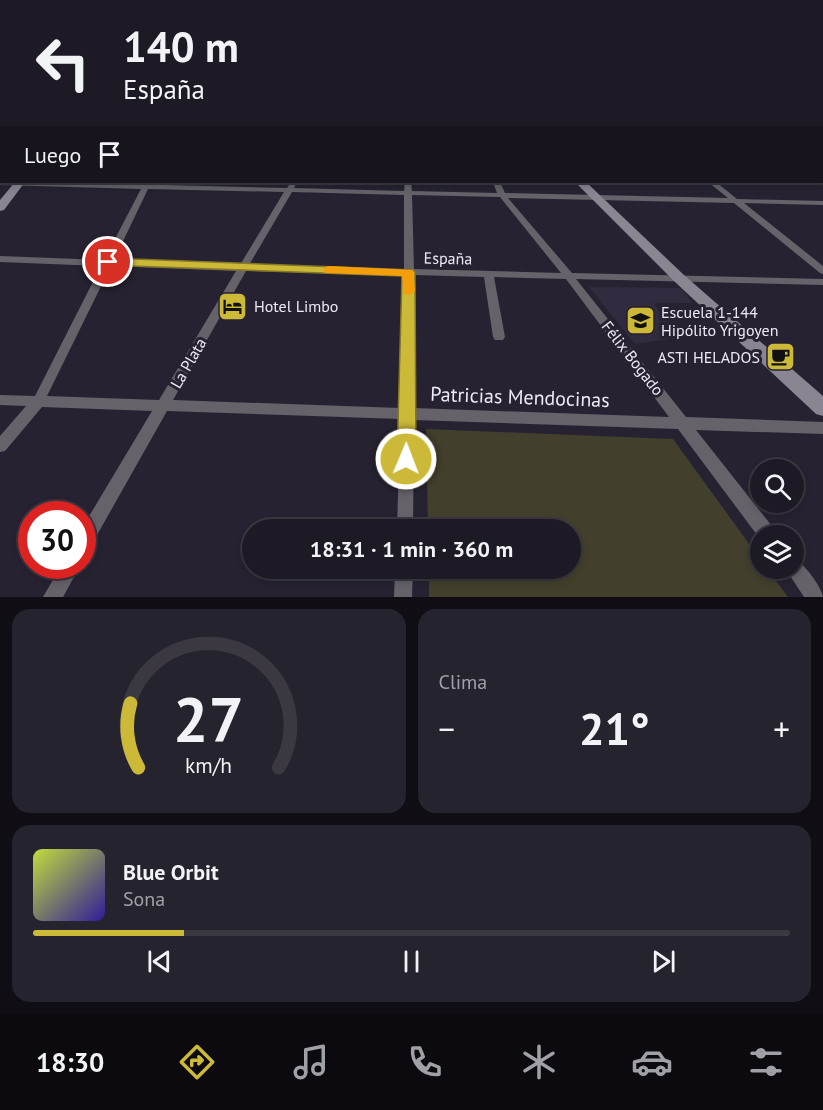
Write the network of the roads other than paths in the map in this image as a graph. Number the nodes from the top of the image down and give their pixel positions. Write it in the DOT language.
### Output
graph roads {
  1 [pos="19,183"];
  2 [pos="94,183"];
  3 [pos="497,183"];
  4 [pos="581,183"];
  5 [pos="713,183"];
  6 [pos="146,186"];
  7 [pos="292,186"];
  8 [pos="408,187"];
  9 [pos="502,195"];
  10 [pos="596,198"];
  11 [pos="735,201"];
  12 [pos="823,203"];
  13 [pos="0,208"];
  14 [pos="0,259"];
  15 [pos="108,262"];
  16 [pos="242,268"];
  17 [pos="823,271"];
  18 [pos="409,272"];
  19 [pos="489,274"];
  20 [pos="568,275"];
  21 [pos="678,278"];
  22 [pos="823,282"];
  23 [pos="499,337"];
  24 [pos="0,400"];
  25 [pos="38,402"];
  26 [pos="163,406"];
  27 [pos="823,408"];
  28 [pos="407,413"];
  29 [pos="682,422"];
  30 [pos="823,428"];
  31 [pos="0,446"];
  32 [pos="405,519"];
  33 [pos="96,521"];
  34 [pos="761,525"];
  35 [pos="63,579"];
  36 [pos="404,579"];
  37 [pos="802,579"];
  38 [pos="52,597"];
  39 [pos="403,597"];
  40 [pos="815,597"];
  1 -- 13 [label="street"];
  2 -- 6 [label="street"];
  3 -- 9 [label="street, Félix Bogado"];
  4 -- 10 [label="street"];
  5 -- 11 [label="street"];
  6 -- 7 [label="street"];
  6 -- 15 [label="street"];
  7 -- 8 [label="street"];
  7 -- 16 [label="street, La Plata"];
  8 -- 9 [label="street"];
  8 -- 18 [label="street"];
  9 -- 10 [label="street"];
  9 -- 20 [label="street, Félix Bogado"];
  10 -- 11 [label="street"];
  10 -- 21 [label="street"];
  11 -- 12 [label="street"];
  11 -- 17 [label="street"];
  14 -- 15 [label="street, España"];
  15 -- 16 [label="street, España"];
  15 -- 25 [label="street"];
  16 -- 18 [label="street, España"];
  16 -- 26 [label="street, La Plata"];
  18 -- 19 [label="street, España"];
  18 -- 28 [label="street"];
  19 -- 20 [label="street, España"];
  19 -- 23 [label="street"];
  20 -- 21 [label="street, España"];
  20 -- 29 [label="street, Félix Bogado"];
  21 -- 22 [label="street, España"];
  21 -- 27 [label="street"];
  24 -- 25 [label="street, Patricias Mendocinas"];
  25 -- 26 [label="street, Patricias Mendocinas"];
  25 -- 31 [label="street"];
  26 -- 28 [label="street, Patricias Mendocinas"];
  26 -- 33 [label="street, La Plata"];
  28 -- 29 [label="street, Patricias Mendocinas"];
  28 -- 32 [label="street"];
  29 -- 30 [label="street, Patricias Mendocinas"];
  29 -- 34 [label="street, Félix Bogado"];
  35 -- 38 [label="street"];
  36 -- 39 [label="street"];
  37 -- 40 [label="street"];
}
